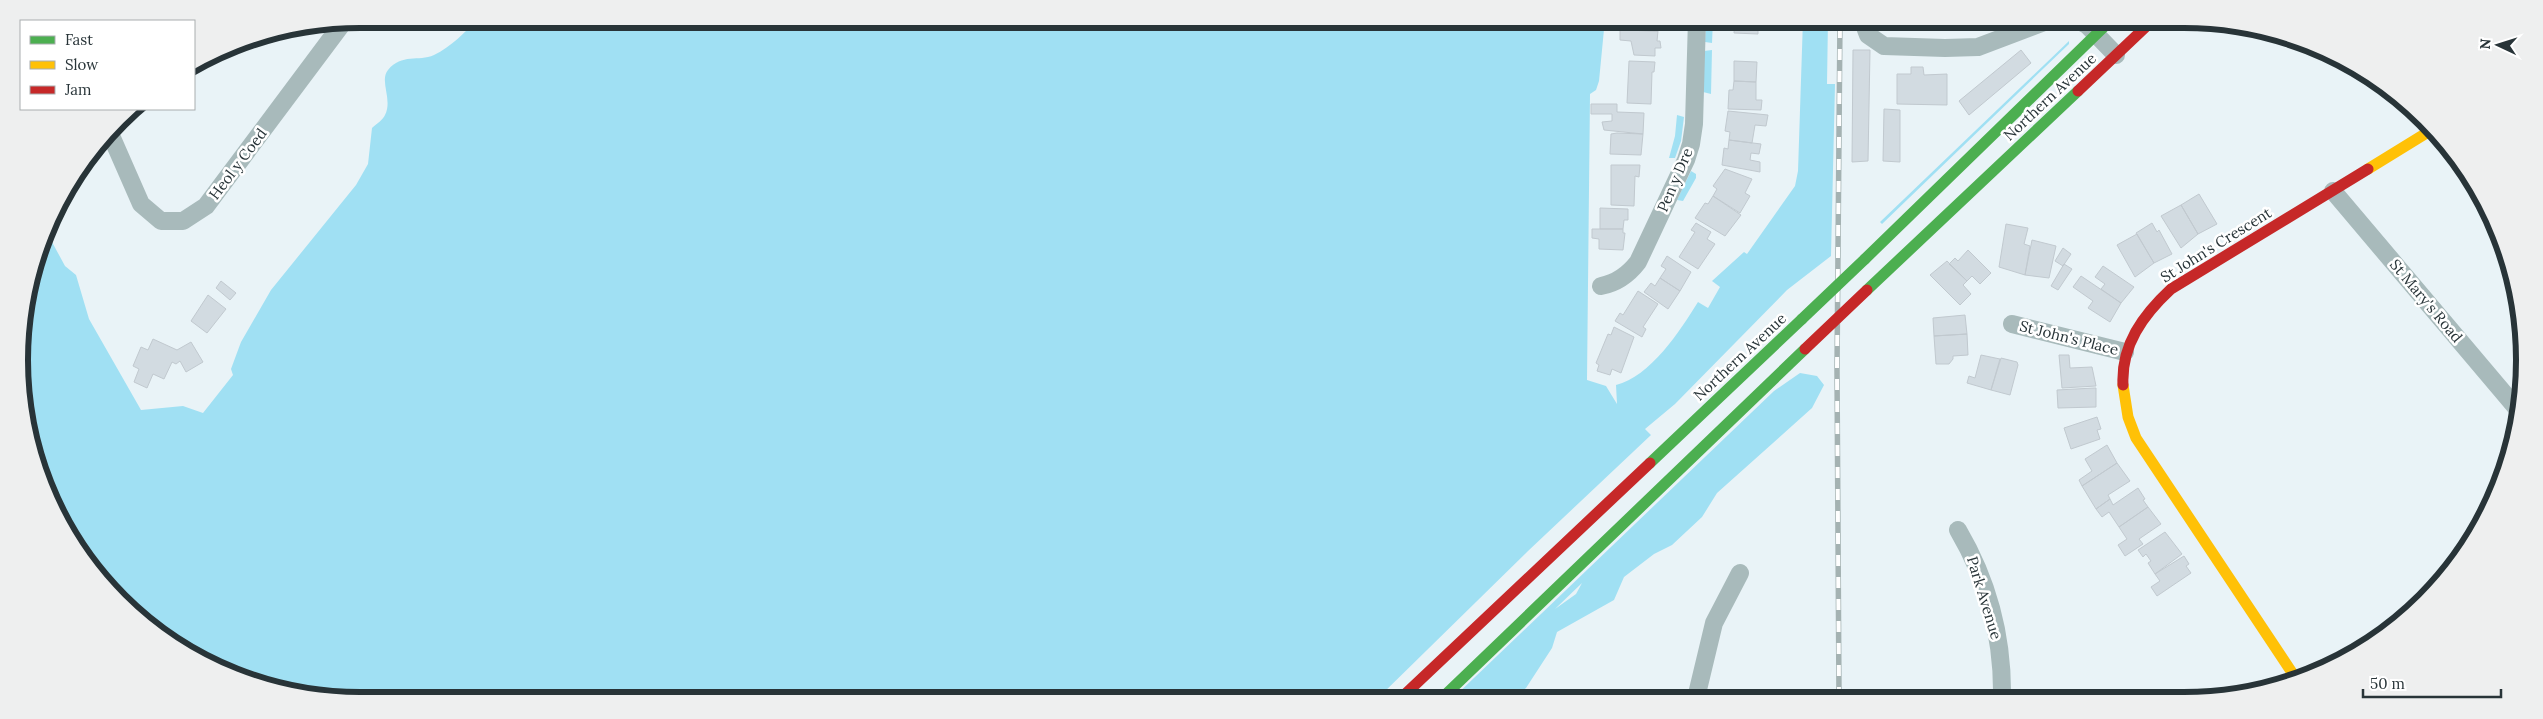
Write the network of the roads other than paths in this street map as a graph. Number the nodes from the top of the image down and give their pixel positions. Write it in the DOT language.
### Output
graph roads {
  1 [pos="339,28"];
  2 [pos="1697,28"];
  3 [pos="1865,28"];
  4 [pos="2027,28"];
  5 [pos="2088,28"];
  6 [pos="2102,28"];
  7 [pos="2144,28"];
  8 [pos="2096,34"];
  9 [pos="2116,55"];
  10 [pos="2426,133"];
  11 [pos="112,139"];
  12 [pos="2333,191"];
  13 [pos="1601,286"];
  14 [pos="2012,324"];
  15 [pos="2125,352"];
  16 [pos="2513,404"];
  17 [pos="1958,530"];
  18 [pos="1740,573"];
  19 [pos="2292,673"];
  20 [pos="1407,692"];
  21 [pos="1448,692"];
  22 [pos="1697,692"];
  23 [pos="2002,692"];
  1 -- 11 [label="street, Heol y Coed"];
  2 -- 13 [label="street, Pen y Dre"];
  3 -- 4 [label="street"];
  5 -- 8 [label="street"];
  6 -- 8 [label="main road, Northern Avenue"];
  7 -- 9 [label="main road, Northern Avenue"];
  8 -- 9 [label="street"];
  8 -- 20 [label="main road, Northern Avenue, bridge"];
  9 -- 21 [label="main road, Northern Avenue, bridge"];
  10 -- 12 [label="main road, St John's Crescent"];
  12 -- 15 [label="main road, St John's Crescent"];
  12 -- 16 [label="street, St Mary's Road"];
  14 -- 15 [label="street, St John's Place"];
  15 -- 19 [label="main road, St John's Crescent"];
  17 -- 23 [label="street, Park Avenue"];
  18 -- 22 [label="street"];
}
